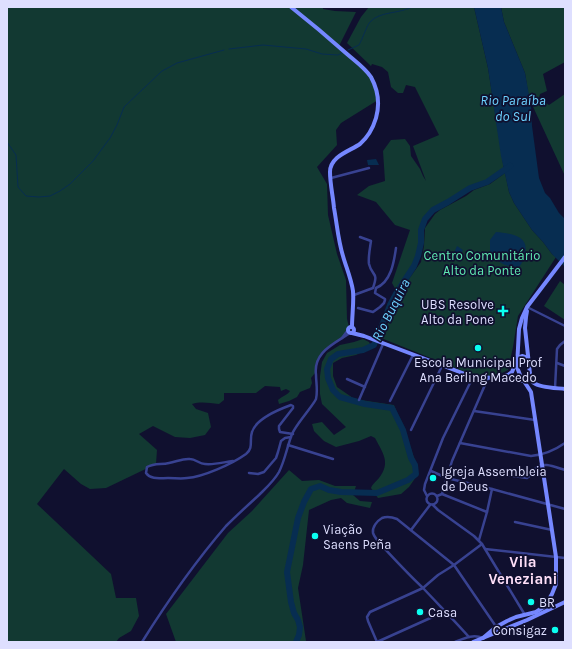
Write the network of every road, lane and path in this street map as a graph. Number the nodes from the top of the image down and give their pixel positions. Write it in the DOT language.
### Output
graph roads {
  1 [pos="291,7"];
  2 [pos="369,168"];
  3 [pos="330,178"];
  4 [pos="360,237"];
  5 [pos="396,248"];
  6 [pos="565,257"];
  7 [pos="374,288"];
  8 [pos="353,295"];
  9 [pos="527,306"];
  10 [pos="358,308"];
  11 [pos="565,326"];
  12 [pos="351,330"];
  13 [pos="565,341"];
  14 [pos="382,343"];
  15 [pos="413,355"];
  16 [pos="517,359"];
  17 [pos="529,362"];
  18 [pos="557,363"];
  19 [pos="443,365"];
  20 [pos="565,366"];
  21 [pos="530,374"];
  22 [pos="473,377"];
  23 [pos="489,377"];
  24 [pos="496,378"];
  25 [pos="347,379"];
  26 [pos="524,381"];
  27 [pos="538,385"];
  28 [pos="364,387"];
  29 [pos="555,388"];
  30 [pos="565,389"];
  31 [pos="531,392"];
  32 [pos="359,400"];
  33 [pos="390,401"];
  34 [pos="474,411"];
  35 [pos="536,420"];
  36 [pos="411,430"];
  37 [pos="293,434"];
  38 [pos="291,437"];
  39 [pos="460,443"];
  40 [pos="565,443"];
  41 [pos="288,445"];
  42 [pos="541,455"];
  43 [pos="333,459"];
  44 [pos="233,461"];
  45 [pos="542,464"];
  46 [pos="565,470"];
  47 [pos="430,471"];
  48 [pos="487,472"];
  49 [pos="249,473"];
  50 [pos="447,478"];
  51 [pos="492,489"];
  52 [pos="442,494"];
  53 [pos="427,496"];
  54 [pos="437,496"];
  55 [pos="548,504"];
  56 [pos="432,505"];
  57 [pos="565,508"];
  58 [pos="487,512"];
  59 [pos="515,522"];
  60 [pos="411,530"];
  61 [pos="552,530"];
  62 [pos="479,541"];
  63 [pos="482,544"];
  64 [pos="485,549"];
  65 [pos="556,557"];
  66 [pos="565,558"];
  67 [pos="454,564"];
  68 [pos="423,588"];
  69 [pos="549,600"];
  70 [pos="565,602"];
  71 [pos="554,608"];
  72 [pos="446,612"];
  73 [pos="525,615"];
  74 [pos="496,627"];
  75 [pos="500,631"];
  76 [pos="469,636"];
  77 [pos="483,638"];
  78 [pos="142,642"];
  79 [pos="377,642"];
  80 [pos="455,642"];
  81 [pos="473,642"];
  1 -- 3 [label="main road"];
  2 -- 3 [label="street"];
  3 -- 8 [label="main road"];
  4 -- 7 [label="street"];
  5 -- 7 [label="street"];
  6 -- 9 [label="main road"];
  7 -- 8 [label="street"];
  7 -- 10 [label="street"];
  8 -- 12 [label="main road"];
  9 -- 11 [label="street"];
  9 -- 16 [label="main road"];
  9 -- 17 [label="main road"];
  12 -- 14 [label="main road"];
  12 -- 37 [label="street"];
  13 -- 18 [label="street"];
  14 -- 15 [label="main road"];
  14 -- 28 [label="street"];
  15 -- 19 [label="main road"];
  15 -- 33 [label="street"];
  16 -- 17 [label="main road"];
  16 -- 24 [label="main road"];
  16 -- 26 [label="main road"];
  17 -- 21 [label="main road"];
  18 -- 20 [label="street"];
  18 -- 29 [label="street"];
  19 -- 22 [label="main road"];
  19 -- 36 [label="street"];
  21 -- 26 [label="main road"];
  21 -- 27 [label="main road"];
  22 -- 23 [label="main road"];
  22 -- 47 [label="street"];
  23 -- 24 [label="main road"];
  23 -- 34 [label="street"];
  24 -- 26 [label="main road"];
  25 -- 28 [label="street"];
  26 -- 31 [label="main road"];
  27 -- 29 [label="main road"];
  27 -- 31 [label="main road"];
  28 -- 32 [label="street"];
  29 -- 30 [label="main road"];
  31 -- 35 [label="main road"];
  34 -- 35 [label="street"];
  34 -- 39 [label="street"];
  35 -- 42 [label="main road"];
  37 -- 38 [label="street"];
  37 -- 44 [label="street"];
  38 -- 41 [label="street"];
  38 -- 49 [label="street"];
  39 -- 42 [label="street"];
  39 -- 50 [label="street"];
  40 -- 42 [label="street"];
  41 -- 43 [label="street"];
  41 -- 78 [label="street"];
  42 -- 45 [label="main road"];
  44 -- 44 [label="street"];
  45 -- 46 [label="street"];
  45 -- 48 [label="street"];
  45 -- 55 [label="main road"];
  47 -- 50 [label="street"];
  47 -- 53 [label="street"];
  50 -- 51 [label="street"];
  50 -- 52 [label="street"];
  51 -- 55 [label="street"];
  51 -- 58 [label="street"];
  52 -- 54 [label="street"];
  52 -- 58 [label="street"];
  53 -- 54 [label="street"];
  53 -- 56 [label="street"];
  54 -- 56 [label="street"];
  55 -- 57 [label="street"];
  55 -- 61 [label="main road"];
  56 -- 60 [label="street"];
  56 -- 62 [label="street"];
  58 -- 62 [label="street"];
  59 -- 61 [label="street"];
  60 -- 67 [label="street"];
  60 -- 68 [label="street"];
  61 -- 65 [label="main road"];
  62 -- 63 [label="street"];
  63 -- 64 [label="street"];
  63 -- 67 [label="street"];
  64 -- 65 [label="street"];
  64 -- 73 [label="street"];
  65 -- 66 [label="street"];
  65 -- 69 [label="main road"];
  67 -- 68 [label="street"];
  67 -- 74 [label="street"];
  68 -- 72 [label="street"];
  68 -- 79 [label="street"];
  69 -- 71 [label="main road"];
  69 -- 73 [label="main road"];
  70 -- 71 [label="main road"];
  71 -- 75 [label="main road"];
  72 -- 76 [label="street"];
  72 -- 79 [label="street"];
  73 -- 74 [label="main road"];
  74 -- 75 [label="street"];
  74 -- 77 [label="main road"];
  75 -- 77 [label="main road"];
  76 -- 77 [label="street"];
  76 -- 80 [label="street"];
  77 -- 81 [label="main road"];
}
